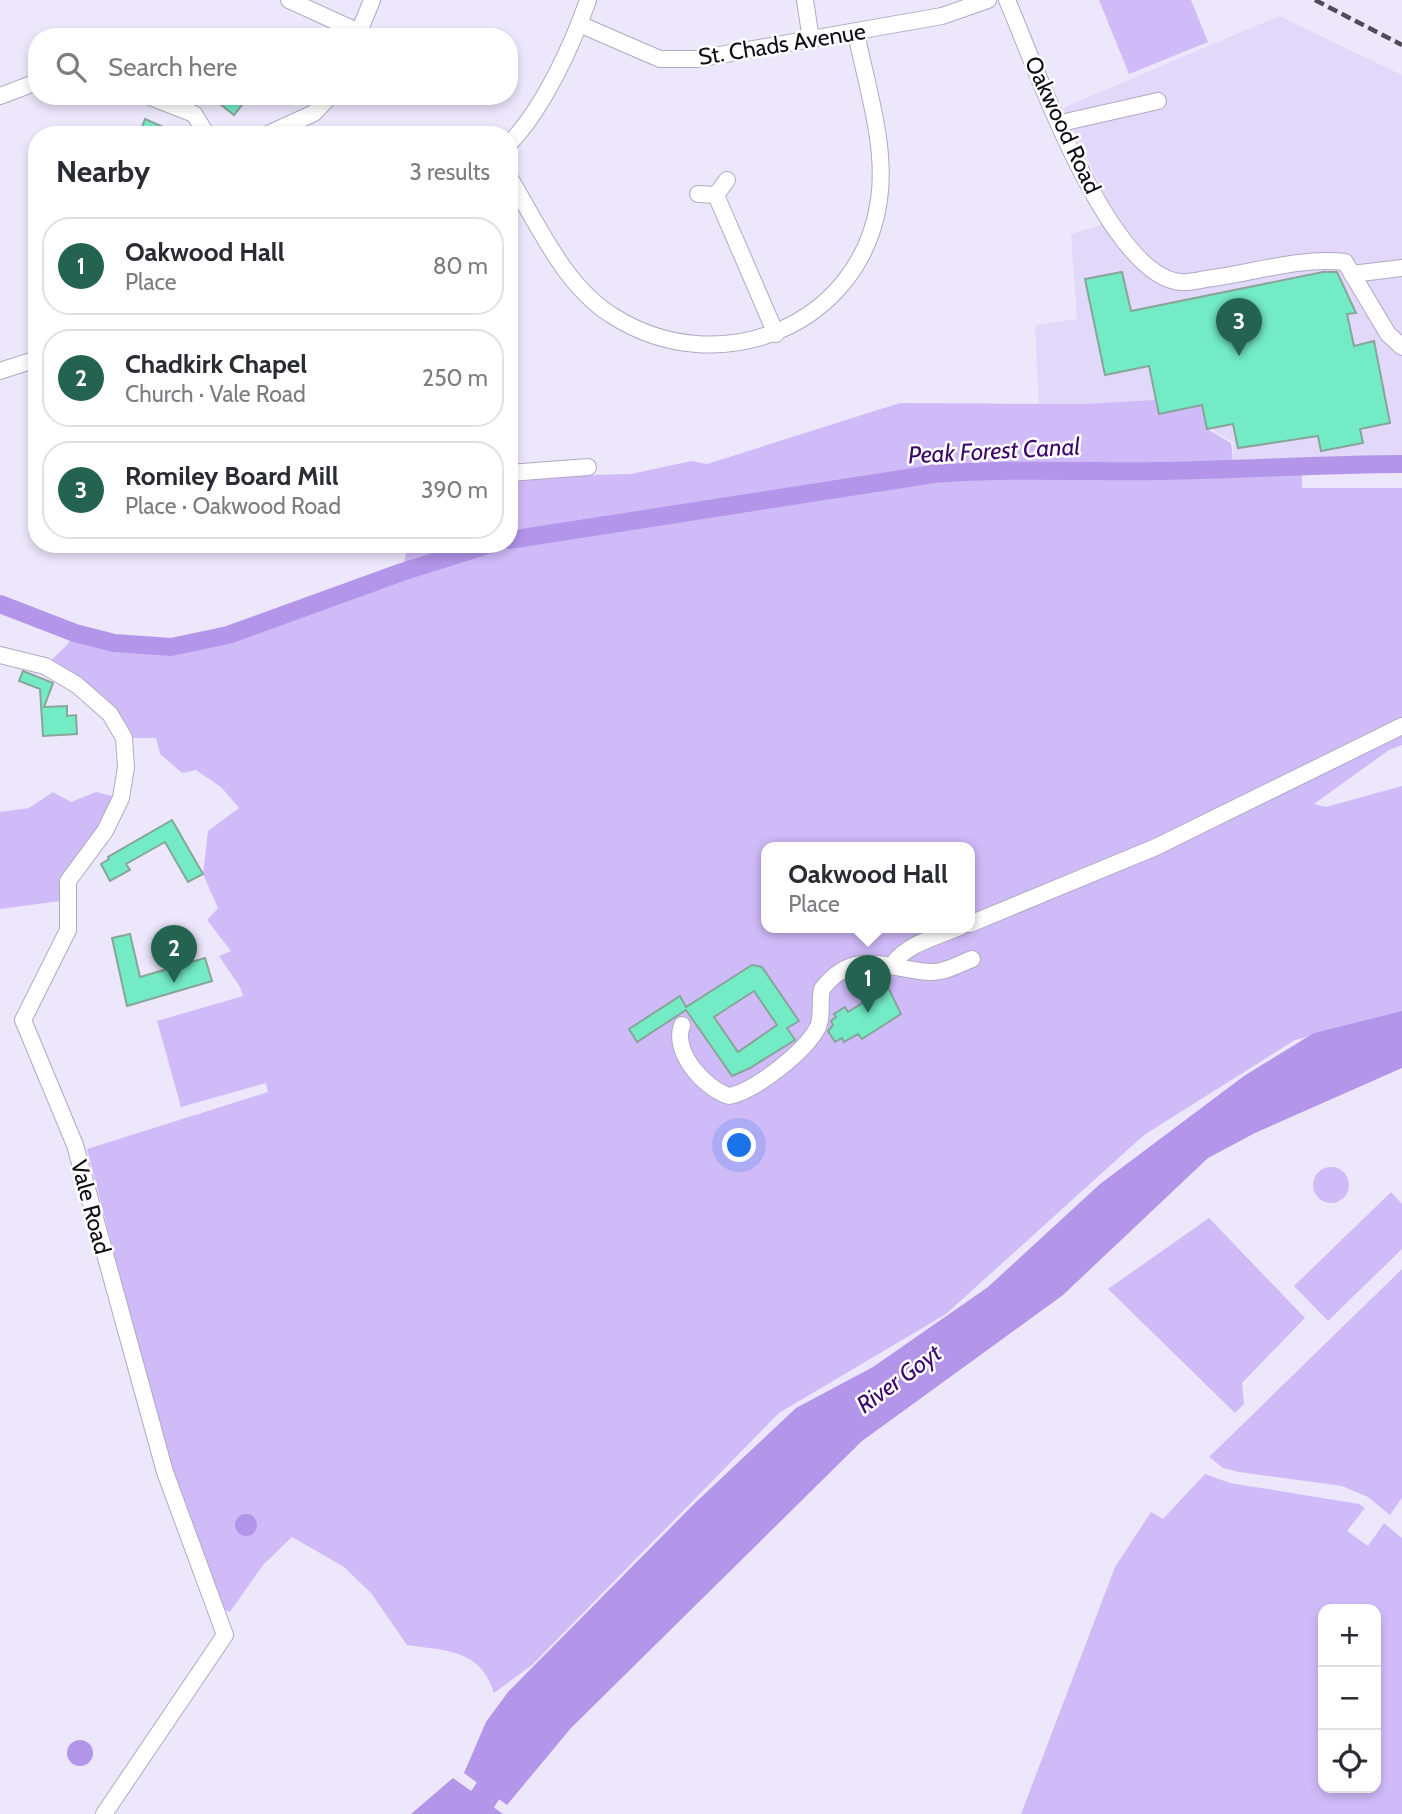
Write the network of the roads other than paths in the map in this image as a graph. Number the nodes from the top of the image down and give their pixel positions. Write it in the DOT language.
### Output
graph roads {
  1 [pos="289,0"];
  2 [pos="372,0"];
  3 [pos="587,0"];
  4 [pos="806,0"];
  5 [pos="988,0"];
  6 [pos="1007,0"];
  7 [pos="579,24"];
  8 [pos="346,28"];
  9 [pos="360,28"];
  10 [pos="856,32"];
  11 [pos="811,40"];
  12 [pos="28,85"];
  13 [pos="0,96"];
  14 [pos="1157,101"];
  15 [pos="171,105"];
  16 [pos="322,105"];
  17 [pos="1061,123"];
  18 [pos="201,126"];
  19 [pos="286,126"];
  20 [pos="518,132"];
  21 [pos="727,180"];
  22 [pos="518,191"];
  23 [pos="698,194"];
  24 [pos="716,195"];
  25 [pos="1402,268"];
  26 [pos="1352,274"];
  27 [pos="776,334"];
  28 [pos="1402,347"];
  29 [pos="28,362"];
  30 [pos="0,371"];
  31 [pos="587,467"];
  32 [pos="518,472"];
  33 [pos="0,655"];
  34 [pos="1402,726"];
  35 [pos="975,921"];
  36 [pos="946,933"];
  37 [pos="972,959"];
  38 [pos="893,964"];
  39 [pos="682,1025"];
  40 [pos="104,1814"];
  1 -- 8 [label="street"];
  2 -- 9 [label="street"];
  3 -- 7 [label="street"];
  4 -- 11 [label="street"];
  5 -- 10 [label="street, St. Chads Avenue"];
  6 -- 17 [label="street, Oakwood Road"];
  7 -- 11 [label="street, St. Chads Avenue"];
  7 -- 20 [label="street"];
  10 -- 11 [label="street, St. Chads Avenue"];
  10 -- 27 [label="street"];
  12 -- 13 [label="street"];
  14 -- 17 [label="street"];
  15 -- 18 [label="street"];
  16 -- 19 [label="street"];
  17 -- 26 [label="street, Oakwood Road"];
  21 -- 24 [label="street"];
  22 -- 27 [label="street"];
  23 -- 24 [label="street"];
  24 -- 27 [label="street"];
  25 -- 26 [label="street"];
  26 -- 28 [label="street"];
  29 -- 30 [label="street"];
  31 -- 32 [label="street"];
  33 -- 40 [label="street, Vale Road"];
  34 -- 35 [label="street"];
  36 -- 38 [label="street"];
  37 -- 38 [label="street"];
  38 -- 39 [label="street"];
}
